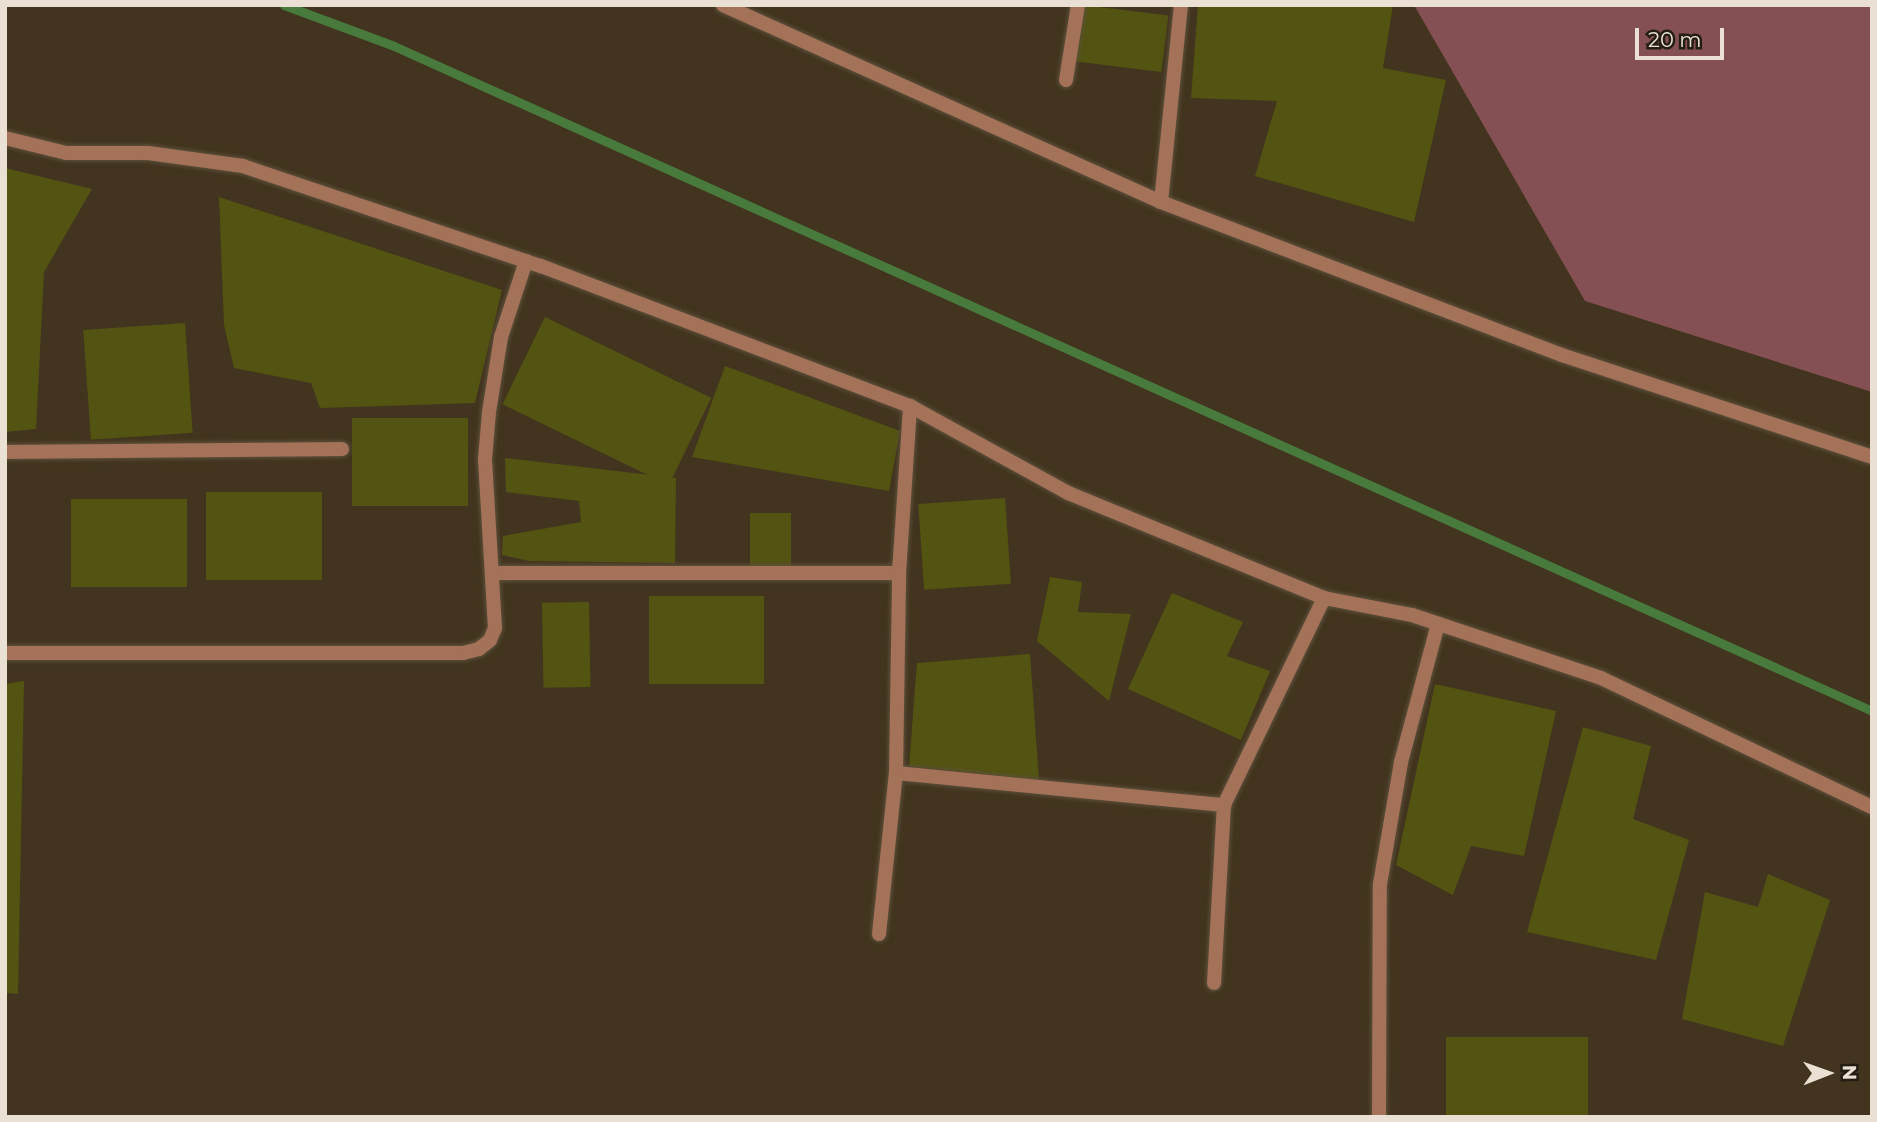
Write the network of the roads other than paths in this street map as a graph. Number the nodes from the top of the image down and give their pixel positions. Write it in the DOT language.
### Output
graph roads {
  1 [pos="723,5"];
  2 [pos="1078,5"];
  3 [pos="1181,5"];
  4 [pos="1066,80"];
  5 [pos="5,138"];
  6 [pos="1161,202"];
  7 [pos="526,261"];
  8 [pos="910,406"];
  9 [pos="342,449"];
  10 [pos="5,452"];
  11 [pos="1872,457"];
  12 [pos="492,573"];
  13 [pos="900,573"];
  14 [pos="1324,598"];
  15 [pos="1438,624"];
  16 [pos="5,653"];
  17 [pos="896,773"];
  18 [pos="1224,805"];
  19 [pos="1872,807"];
  20 [pos="878,934"];
  21 [pos="1214,984"];
  22 [pos="1379,1117"];
  1 -- 6 [label="street"];
  2 -- 4 [label="street"];
  3 -- 6 [label="street"];
  5 -- 7 [label="street"];
  6 -- 11 [label="street"];
  7 -- 8 [label="street"];
  7 -- 12 [label="street"];
  8 -- 13 [label="street"];
  8 -- 14 [label="street"];
  9 -- 10 [label="street"];
  12 -- 13 [label="street"];
  12 -- 16 [label="street"];
  13 -- 17 [label="street"];
  14 -- 15 [label="street"];
  14 -- 18 [label="street"];
  15 -- 19 [label="street"];
  15 -- 22 [label="street"];
  17 -- 18 [label="street"];
  17 -- 20 [label="street"];
  18 -- 21 [label="street"];
}
